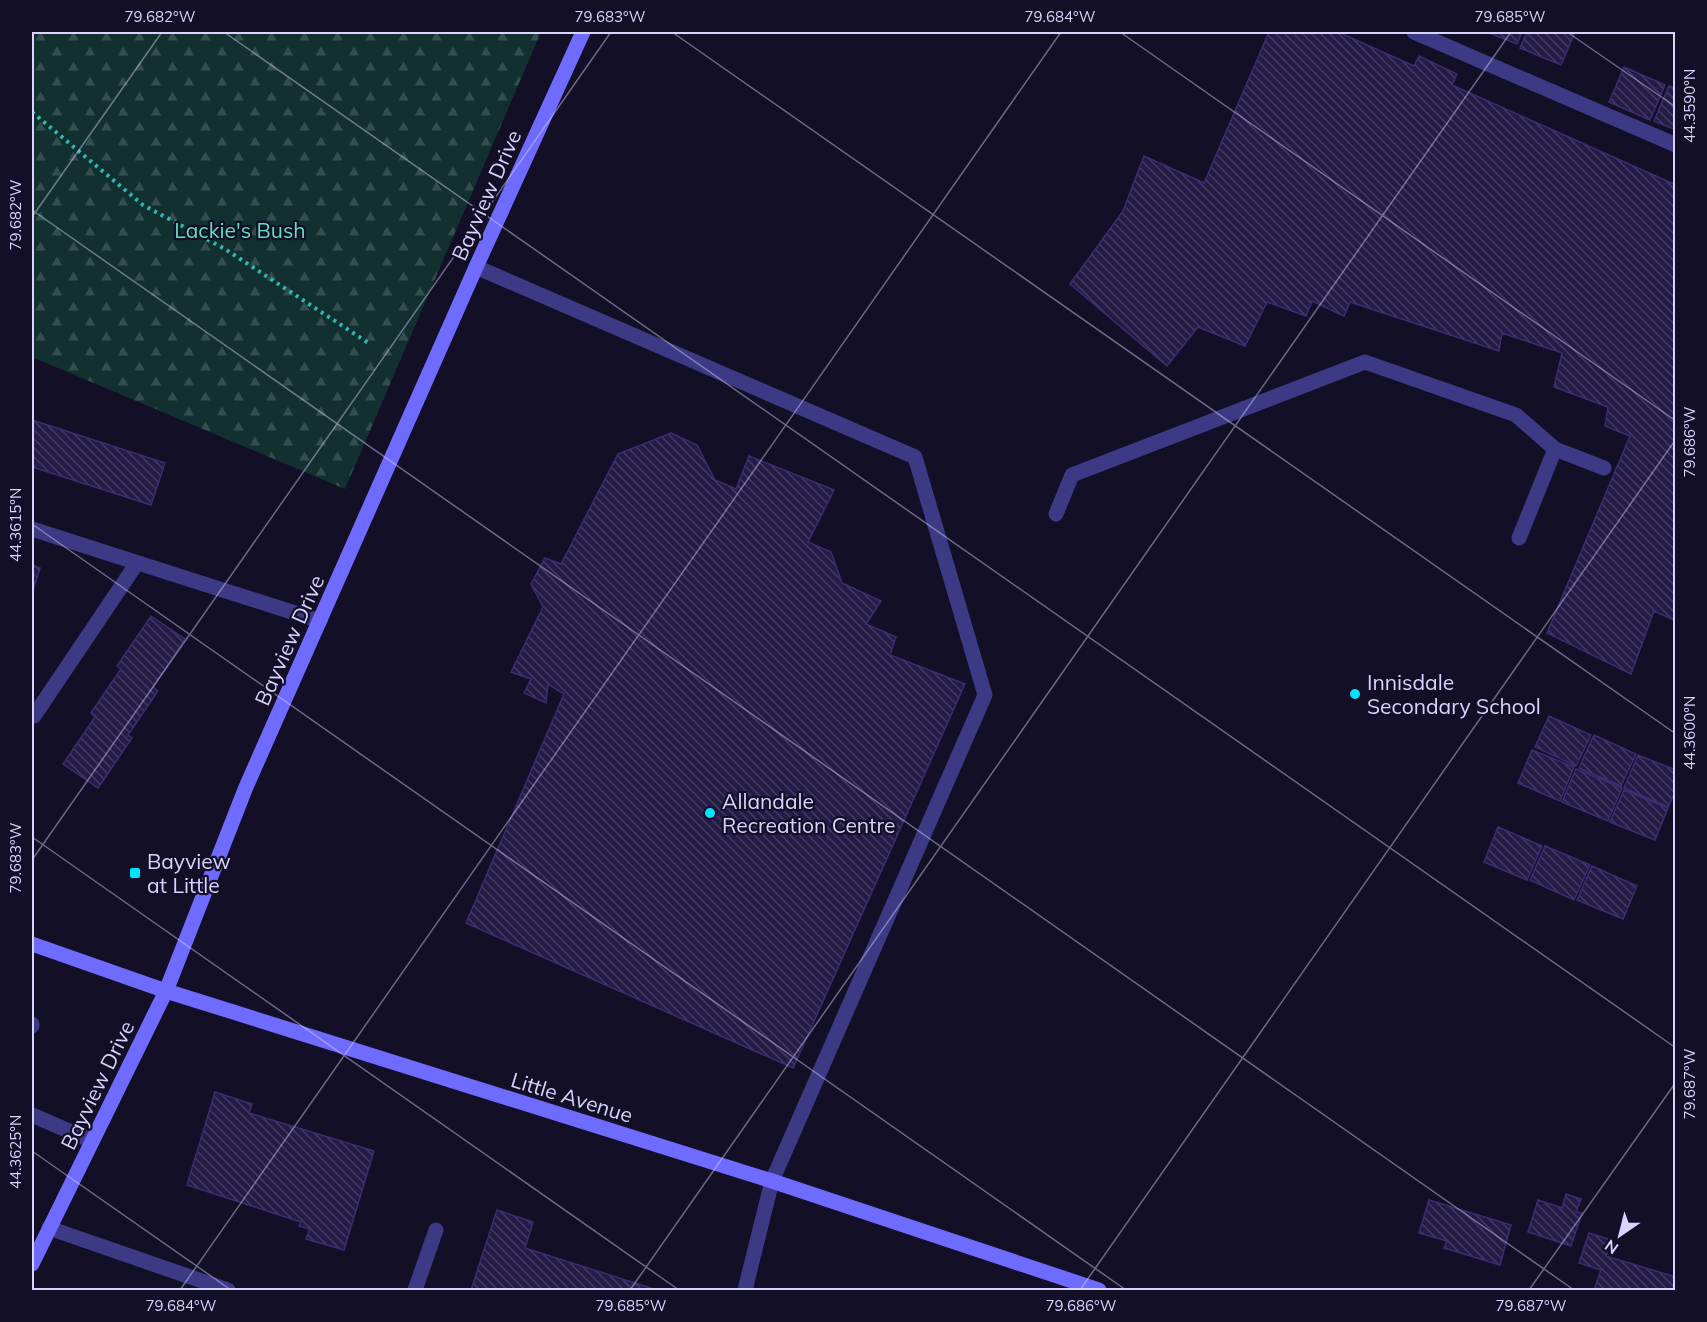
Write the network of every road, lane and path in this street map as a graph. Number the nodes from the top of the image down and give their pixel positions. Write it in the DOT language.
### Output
graph roads {
  1 [pos="582,32"];
  2 [pos="1414,32"];
  3 [pos="32,112"];
  4 [pos="1676,145"];
  5 [pos="476,267"];
  6 [pos="370,344"];
  7 [pos="1556,449"];
  8 [pos="1604,468"];
  9 [pos="1056,514"];
  10 [pos="32,529"];
  11 [pos="1519,538"];
  12 [pos="137,563"];
  13 [pos="320,621"];
  14 [pos="32,715"];
  15 [pos="32,944"];
  16 [pos="166,992"];
  17 [pos="32,1115"];
  18 [pos="92,1141"];
  19 [pos="772,1181"];
  20 [pos="49,1228"];
  21 [pos="436,1230"];
  22 [pos="32,1264"];
  23 [pos="228,1290"];
  24 [pos="415,1290"];
  25 [pos="745,1290"];
  26 [pos="1099,1290"];
  1 -- 5 [label="street, Bayview Drive"];
  2 -- 4 [label="lane"];
  3 -- 6 [label="path"];
  5 -- 13 [label="street, Bayview Drive"];
  5 -- 19 [label="lane"];
  7 -- 8 [label="lane"];
  7 -- 9 [label="lane"];
  7 -- 11 [label="lane"];
  10 -- 12 [label="lane"];
  12 -- 13 [label="lane"];
  12 -- 14 [label="lane"];
  13 -- 16 [label="street, Bayview Drive"];
  15 -- 16 [label="street, Little Avenue"];
  16 -- 18 [label="street, Bayview Drive"];
  16 -- 19 [label="street, Little Avenue"];
  17 -- 18 [label="lane"];
  18 -- 20 [label="street, Bayview Drive"];
  19 -- 25 [label="lane"];
  19 -- 26 [label="street, Little Avenue"];
  20 -- 22 [label="street, Bayview Drive"];
  20 -- 23 [label="lane"];
  21 -- 24 [label="lane"];
}
